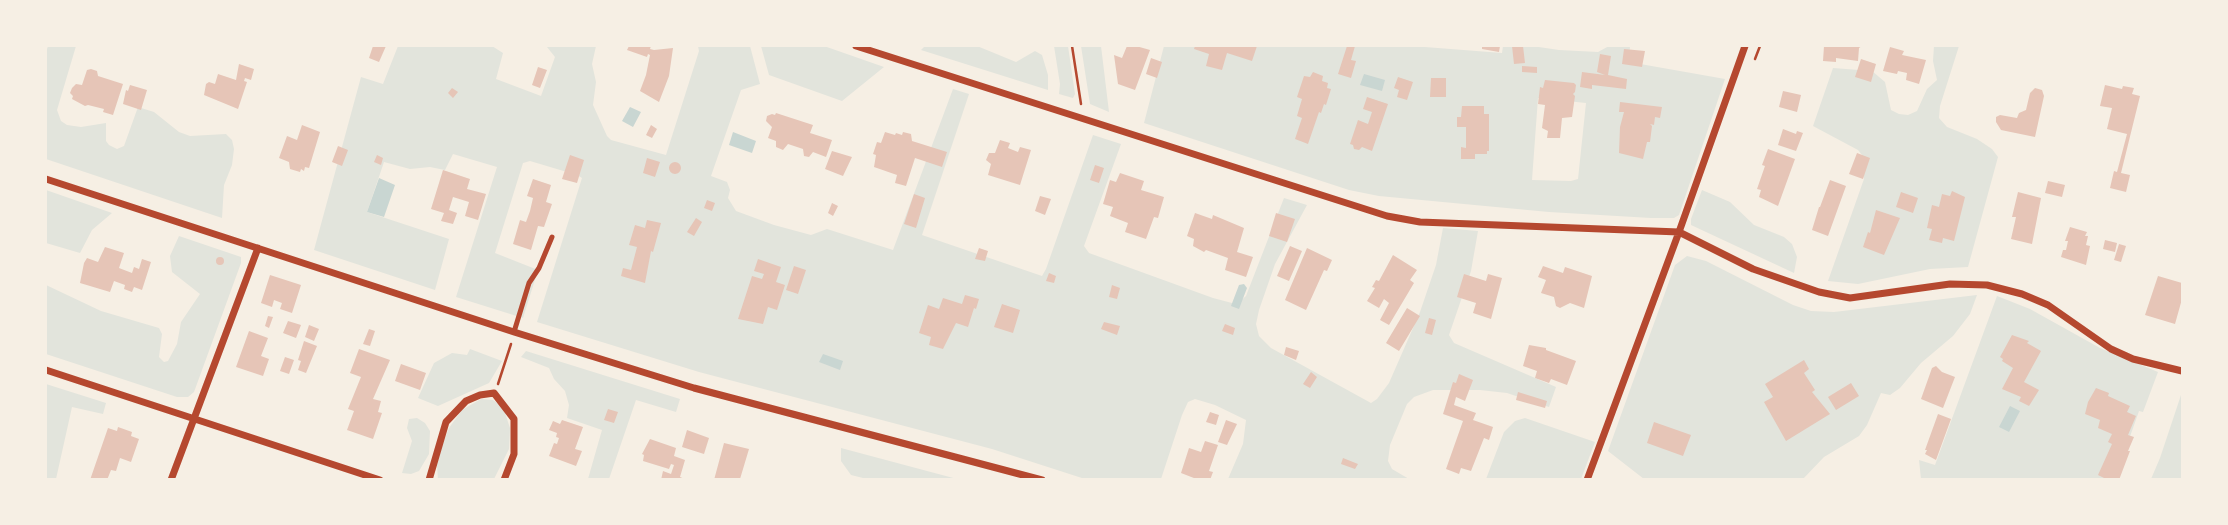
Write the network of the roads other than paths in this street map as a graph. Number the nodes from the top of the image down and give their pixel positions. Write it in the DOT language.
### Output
graph roads {
  1 [pos="856,46"];
  2 [pos="1745,46"];
  3 [pos="46,179"];
  4 [pos="1679,232"];
  5 [pos="552,237"];
  6 [pos="258,248"];
  7 [pos="514,332"];
  8 [pos="46,370"];
  9 [pos="2182,371"];
  10 [pos="193,420"];
  11 [pos="171,480"];
  12 [pos="380,480"];
  13 [pos="429,480"];
  14 [pos="504,480"];
  15 [pos="1042,480"];
  16 [pos="1587,480"];
  1 -- 4 [label="street"];
  2 -- 4 [label="street"];
  3 -- 6 [label="street"];
  4 -- 9 [label="street"];
  4 -- 16 [label="street"];
  5 -- 7 [label="lane"];
  6 -- 7 [label="street"];
  6 -- 10 [label="street"];
  7 -- 15 [label="street"];
  8 -- 10 [label="street"];
  10 -- 11 [label="street"];
  10 -- 12 [label="street"];
  13 -- 14 [label="street"];
}
